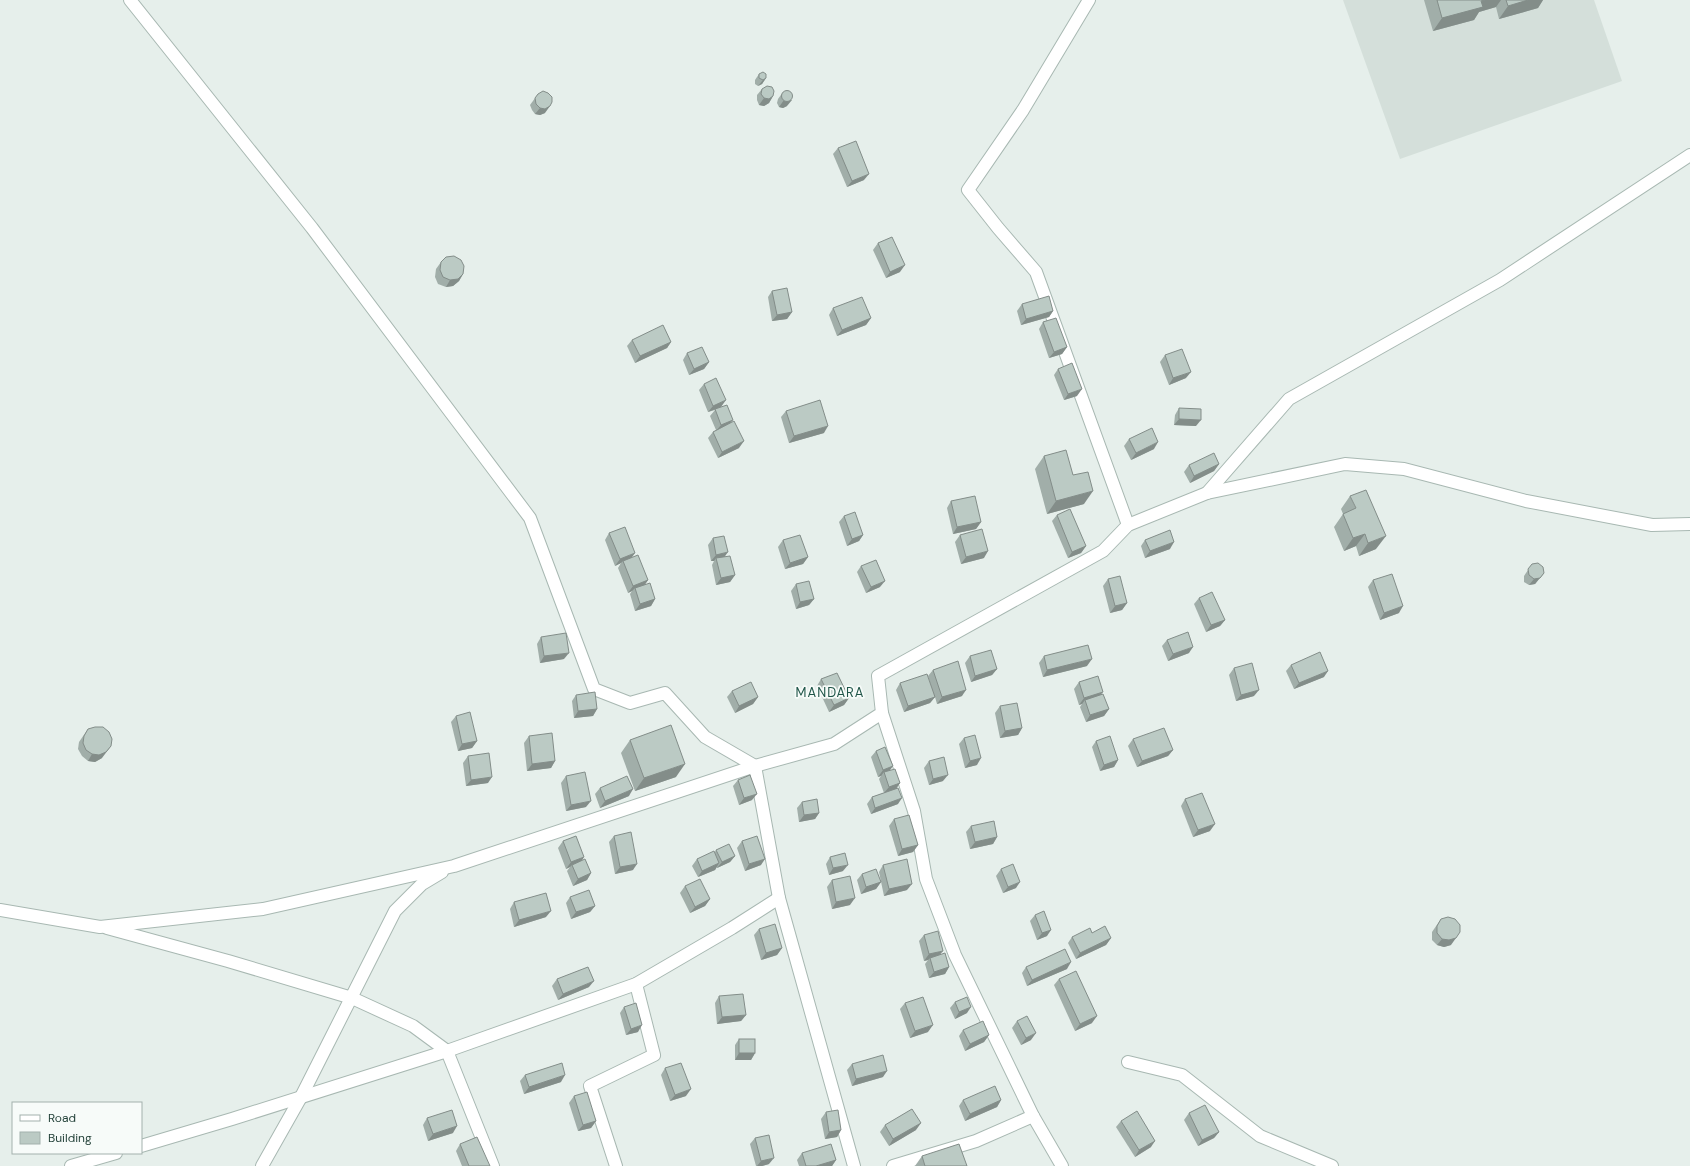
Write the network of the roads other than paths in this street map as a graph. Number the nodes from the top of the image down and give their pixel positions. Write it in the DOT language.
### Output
graph roads {
  1 [pos="130,0"];
  2 [pos="1089,0"];
  3 [pos="1690,155"];
  4 [pos="1207,493"];
  5 [pos="1690,524"];
  6 [pos="1128,525"];
  7 [pos="882,713"];
  8 [pos="756,766"];
  9 [pos="454,866"];
  10 [pos="778,898"];
  11 [pos="0,910"];
  12 [pos="100,926"];
  13 [pos="636,984"];
  14 [pos="352,998"];
  15 [pos="447,1051"];
  16 [pos="1128,1062"];
  17 [pos="301,1097"];
  18 [pos="1033,1116"];
  19 [pos="142,1146"];
  20 [pos="113,1154"];
  21 [pos="72,1166"];
  22 [pos="262,1166"];
  23 [pos="493,1166"];
  24 [pos="616,1166"];
  25 [pos="854,1166"];
  26 [pos="893,1166"];
  27 [pos="1062,1166"];
  28 [pos="1332,1166"];
  1 -- 8 [label="street"];
  2 -- 6 [label="street"];
  3 -- 4 [label="street"];
  4 -- 5 [label="street"];
  4 -- 6 [label="street"];
  6 -- 7 [label="street"];
  7 -- 8 [label="street"];
  7 -- 18 [label="street"];
  8 -- 9 [label="street"];
  8 -- 10 [label="street"];
  9 -- 12 [label="street"];
  9 -- 14 [label="street"];
  10 -- 13 [label="street"];
  10 -- 25 [label="street"];
  11 -- 12 [label="street"];
  12 -- 14 [label="street"];
  13 -- 15 [label="street"];
  13 -- 24 [label="street"];
  14 -- 15 [label="street"];
  14 -- 17 [label="street"];
  15 -- 17 [label="street"];
  15 -- 23 [label="street"];
  16 -- 28 [label="street"];
  17 -- 19 [label="street"];
  17 -- 22 [label="street"];
  18 -- 26 [label="street"];
  18 -- 27 [label="street"];
  20 -- 21 [label="street"];
}
